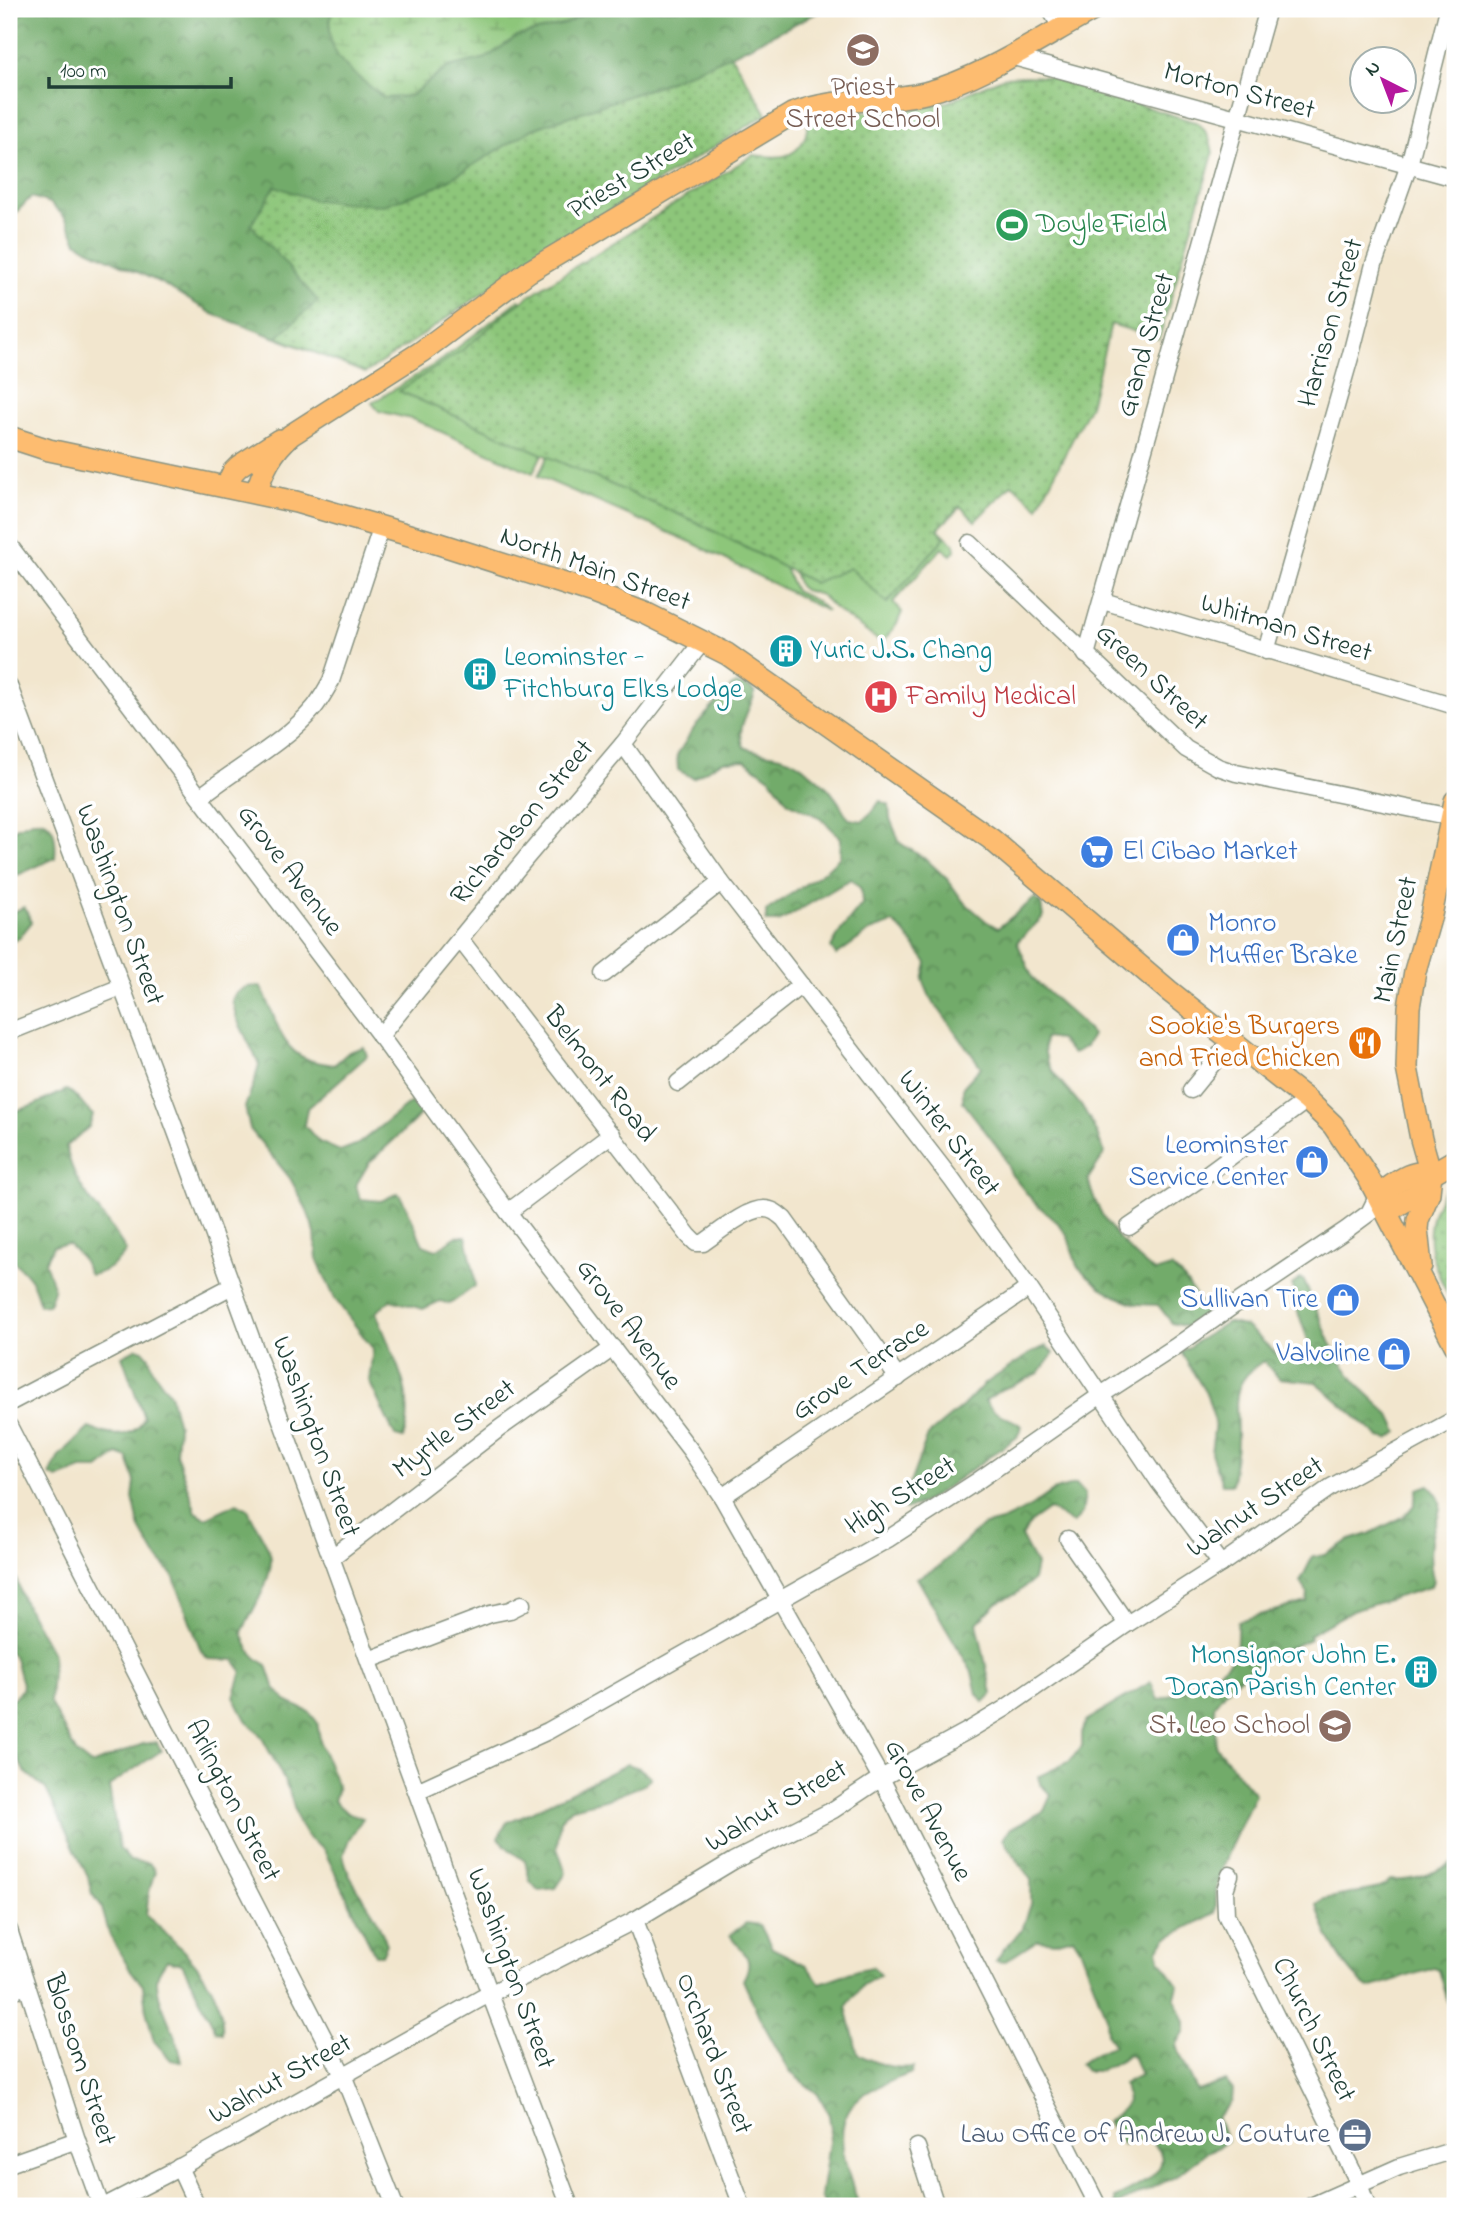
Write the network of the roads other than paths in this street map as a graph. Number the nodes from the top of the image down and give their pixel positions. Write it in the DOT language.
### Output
graph roads {
  1 [pos="1095,9"];
  2 [pos="1268,9"];
  3 [pos="1448,9"];
  4 [pos="1056,18"];
  5 [pos="1010,56"];
  6 [pos="1236,119"];
  7 [pos="1409,165"];
  8 [pos="1455,178"];
  9 [pos="291,435"];
  10 [pos="9,437"];
  11 [pos="226,487"];
  12 [pos="256,493"];
  13 [pos="382,526"];
  14 [pos="970,543"];
  15 [pos="9,545"];
  16 [pos="1103,601"];
  17 [pos="703,641"];
  18 [pos="1266,651"];
  19 [pos="1086,654"];
  20 [pos="9,686"];
  21 [pos="1455,706"];
  22 [pos="623,744"];
  23 [pos="200,797"];
  24 [pos="1454,809"];
  25 [pos="721,882"];
  26 [pos="460,939"];
  27 [pos="604,974"];
  28 [pos="801,985"];
  29 [pos="121,987"];
  30 [pos="9,1032"];
  31 [pos="380,1036"];
  32 [pos="1231,1041"];
  33 [pos="678,1083"];
  34 [pos="1191,1090"];
  35 [pos="1307,1100"];
  36 [pos="612,1134"];
  37 [pos="1455,1160"];
  38 [pos="1432,1174"];
  39 [pos="1378,1207"];
  40 [pos="508,1212"];
  41 [pos="1129,1227"];
  42 [pos="1423,1282"];
  43 [pos="232,1286"];
  44 [pos="1029,1289"];
  45 [pos="1455,1345"];
  46 [pos="613,1348"];
  47 [pos="898,1378"];
  48 [pos="1101,1395"];
  49 [pos="9,1403"];
  50 [pos="1455,1419"];
  51 [pos="9,1426"];
  52 [pos="722,1497"];
  53 [pos="1068,1539"];
  54 [pos="331,1558"];
  55 [pos="1221,1563"];
  56 [pos="780,1599"];
  57 [pos="522,1604"];
  58 [pos="1127,1624"];
  59 [pos="369,1660"];
  60 [pos="881,1777"];
  61 [pos="417,1791"];
  62 [pos="1230,1875"];
  63 [pos="635,1920"];
  64 [pos="9,1930"];
  65 [pos="27,1986"];
  66 [pos="9,1992"];
  67 [pos="490,1994"];
  68 [pos="343,2075"];
  69 [pos="77,2140"];
  70 [pos="917,2147"];
  71 [pos="1455,2150"];
  72 [pos="9,2164"];
  73 [pos="178,2167"];
  74 [pos="1359,2183"];
  75 [pos="103,2206"];
  76 [pos="197,2206"];
  77 [pos="395,2206"];
  78 [pos="570,2206"];
  79 [pos="742,2206"];
  80 [pos="936,2206"];
  81 [pos="1098,2206"];
  82 [pos="1311,2206"];
  83 [pos="1367,2206"];
  1 -- 4 [label="main road, Priest Street"];
  2 -- 6 [label="street, Grand Street"];
  3 -- 7 [label="street, Harrison Street"];
  4 -- 5 [label="main road, Priest Street"];
  5 -- 6 [label="street, Morton Street"];
  5 -- 9 [label="main road, Priest Street"];
  6 -- 7 [label="street, Morton Street"];
  6 -- 16 [label="street, Grand Street"];
  7 -- 8 [label="street, Morton Street"];
  7 -- 18 [label="street, Harrison Street"];
  9 -- 11 [label="main road"];
  9 -- 12 [label="main road, Priest Street"];
  10 -- 11 [label="main road, North Main Street"];
  11 -- 12 [label="main road, North Main Street"];
  12 -- 13 [label="main road, North Main Street"];
  13 -- 17 [label="main road, North Main Street"];
  13 -- 23 [label="street"];
  14 -- 19 [label="street, Green Street"];
  15 -- 23 [label="street, Grove Avenue"];
  16 -- 18 [label="street, Whitman Street"];
  16 -- 19 [label="street, Grand Street"];
  17 -- 22 [label="street, Richardson Street"];
  17 -- 32 [label="main road, North Main Street"];
  18 -- 21 [label="street, Whitman Street"];
  19 -- 24 [label="street, Green Street"];
  20 -- 29 [label="street, Washington Street"];
  22 -- 25 [label="street, Winter Street"];
  22 -- 26 [label="street, Richardson Street"];
  23 -- 31 [label="street, Grove Avenue"];
  24 -- 38 [label="main road, Main Street"];
  25 -- 27 [label="street"];
  25 -- 28 [label="street, Winter Street"];
  26 -- 31 [label="street, Richardson Street"];
  26 -- 36 [label="street, Belmont Road"];
  28 -- 33 [label="street"];
  28 -- 44 [label="street, Winter Street"];
  29 -- 30 [label="street"];
  29 -- 43 [label="street, Washington Street"];
  31 -- 40 [label="street, Grove Avenue"];
  32 -- 34 [label="street"];
  32 -- 35 [label="main road, North Main Street"];
  35 -- 39 [label="main road, North Main Street"];
  35 -- 41 [label="street"];
  36 -- 40 [label="street"];
  36 -- 47 [label="street, Belmont Road"];
  37 -- 38 [label="main road"];
  38 -- 39 [label="main road"];
  38 -- 42 [label="main road"];
  39 -- 42 [label="main road, North Main Street"];
  39 -- 48 [label="street, High Street"];
  40 -- 46 [label="street, Grove Avenue"];
  42 -- 45 [label="main road"];
  43 -- 49 [label="street"];
  43 -- 54 [label="street, Washington Street"];
  44 -- 47 [label="street, Grove Terrace"];
  44 -- 48 [label="street, Winter Street"];
  46 -- 52 [label="street, Grove Avenue"];
  46 -- 54 [label="street, Myrtle Street"];
  47 -- 52 [label="street, Grove Terrace"];
  48 -- 55 [label="street, Winter Street"];
  48 -- 56 [label="street, High Street"];
  50 -- 55 [label="street, Walnut Street"];
  51 -- 68 [label="street, Arlington Street"];
  52 -- 56 [label="street, Grove Avenue"];
  53 -- 58 [label="street"];
  54 -- 59 [label="street, Washington Street"];
  55 -- 58 [label="street, Walnut Street"];
  56 -- 60 [label="street, Grove Avenue"];
  56 -- 61 [label="street, High Street"];
  57 -- 59 [label="street"];
  58 -- 60 [label="street, Walnut Street"];
  59 -- 61 [label="street, Washington Street"];
  60 -- 63 [label="street, Walnut Street"];
  60 -- 81 [label="street, Grove Avenue"];
  61 -- 67 [label="street, Washington Street"];
  62 -- 74 [label="street, Church Street"];
  63 -- 67 [label="street, Walnut Street"];
  63 -- 79 [label="street, Orchard Street"];
  64 -- 65 [label="street, Blossom Street"];
  65 -- 66 [label="street"];
  65 -- 69 [label="street, Blossom Street"];
  67 -- 68 [label="street, Walnut Street"];
  67 -- 78 [label="street, Washington Street"];
  68 -- 73 [label="street, Walnut Street"];
  68 -- 77 [label="street, Arlington Street"];
  69 -- 72 [label="street"];
  69 -- 75 [label="street, Blossom Street"];
  70 -- 80 [label="street"];
  71 -- 74 [label="street"];
  73 -- 75 [label="street, Walnut Street"];
  73 -- 76 [label="street"];
  74 -- 82 [label="street"];
  74 -- 83 [label="street, Church Street"];
}
